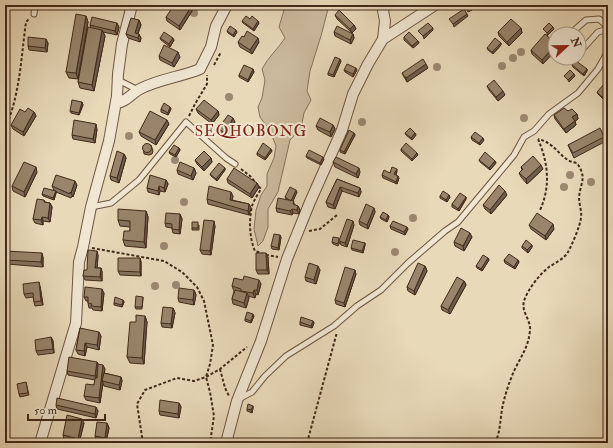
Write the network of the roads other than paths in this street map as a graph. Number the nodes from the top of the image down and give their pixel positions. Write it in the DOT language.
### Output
graph roads {
  1 [pos="35,5"];
  2 [pos="132,5"];
  3 [pos="227,5"];
  4 [pos="382,5"];
  5 [pos="435,5"];
  6 [pos="34,14"];
  7 [pos="579,26"];
  8 [pos="608,29"];
  9 [pos="383,39"];
  10 [pos="587,44"];
  11 [pos="608,51"];
  12 [pos="118,80"];
  13 [pos="138,90"];
  14 [pos="116,102"];
  15 [pos="235,164"];
  16 [pos="91,207"];
  17 [pos="237,400"];
  18 [pos="40,443"];
  19 [pos="226,443"];
  1 -- 6 [label="lane"];
  2 -- 12 [label="street"];
  3 -- 13 [label="street"];
  4 -- 9 [label="street"];
  5 -- 9 [label="street"];
  7 -- 8 [label="lane"];
  8 -- 10 [label="lane"];
  9 -- 17 [label="street"];
  11 -- 17 [label="lane"];
  12 -- 13 [label="lane"];
  12 -- 14 [label="street"];
  13 -- 14 [label="street"];
  14 -- 16 [label="street"];
  15 -- 16 [label="lane"];
  16 -- 18 [label="street"];
  17 -- 19 [label="street"];
}
